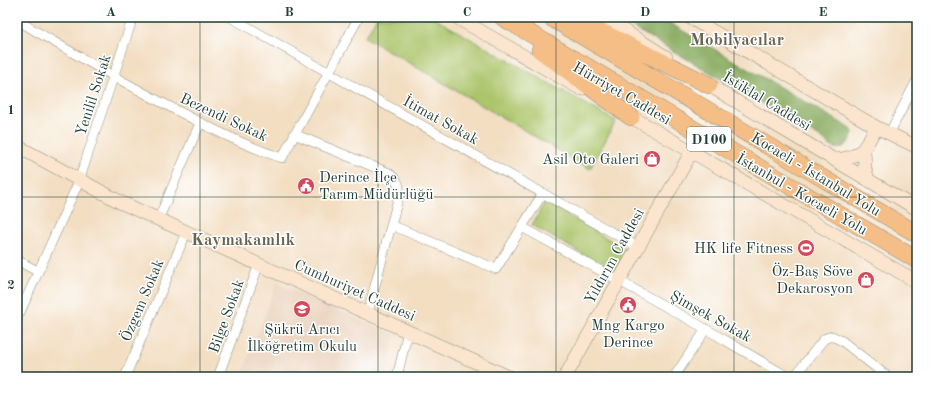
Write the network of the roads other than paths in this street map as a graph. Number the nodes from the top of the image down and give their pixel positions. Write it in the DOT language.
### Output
graph roads {
  1 [pos="133,17"];
  2 [pos="230,17"];
  3 [pos="359,17"];
  4 [pos="456,17"];
  5 [pos="497,17"];
  6 [pos="502,17"];
  7 [pos="550,17"];
  8 [pos="571,17"];
  9 [pos="602,17"];
  10 [pos="689,17"];
  11 [pos="914,17"];
  12 [pos="917,19"];
  13 [pos="17,20"];
  14 [pos="327,72"];
  15 [pos="113,78"];
  16 [pos="917,80"];
  17 [pos="709,85"];
  18 [pos="631,117"];
  19 [pos="200,123"];
  20 [pos="876,127"];
  21 [pos="294,134"];
  22 [pos="889,134"];
  23 [pos="17,146"];
  24 [pos="917,147"];
  25 [pos="864,150"];
  26 [pos="692,151"];
  27 [pos="835,160"];
  28 [pos="868,180"];
  29 [pos="79,181"];
  30 [pos="543,193"];
  31 [pos="917,209"];
  32 [pos="158,220"];
  33 [pos="391,225"];
  34 [pos="522,227"];
  35 [pos="186,233"];
  36 [pos="917,234"];
  37 [pos="638,247"];
  38 [pos="17,260"];
  39 [pos="917,260"];
  40 [pos="259,264"];
  41 [pos="37,271"];
  42 [pos="619,281"];
  43 [pos="917,282"];
  44 [pos="368,312"];
  45 [pos="17,319"];
  46 [pos="706,329"];
  47 [pos="408,331"];
  48 [pos="125,377"];
  49 [pos="218,377"];
  50 [pos="397,377"];
  51 [pos="509,377"];
  52 [pos="565,377"];
  53 [pos="674,377"];
  54 [pos="788,377"];
  55 [pos="794,377"];
  56 [pos="888,377"];
  1 -- 15 [label="street, Yenilil Sokak"];
  2 -- 14 [label="street, İtimat Sokak"];
  3 -- 14 [label="street, Bezendi Sokak"];
  4 -- 18 [label="main road, Hürriyet Caddesi"];
  5 -- 18 [label="highway"];
  6 -- 39 [label="highway, İstanbul - Kocaeli Yolu / D100"];
  7 -- 36 [label="highway, Kocaeli - İstanbul Yolu / D100"];
  8 -- 17 [label="highway"];
  9 -- 17 [label="main road, İstiklal Caddesi"];
  10 -- 20 [label="main road"];
  11 -- 12 [label="street"];
  13 -- 15 [label="street, Bezendi Sokak"];
  14 -- 21 [label="street, Bezendi Sokak"];
  14 -- 30 [label="street, İtimat Sokak"];
  15 -- 19 [label="street, Bezendi Sokak"];
  15 -- 29 [label="street, Yenilil Sokak"];
  16 -- 22 [label="street"];
  17 -- 27 [label="main road, İstiklal Caddesi"];
  18 -- 26 [label="main road, Hürriyet Caddesi"];
  19 -- 21 [label="street, Bezendi Sokak"];
  19 -- 32 [label="street"];
  20 -- 22 [label="main road"];
  20 -- 25 [label="main road"];
  21 -- 33 [label="street"];
  22 -- 24 [label="main road"];
  23 -- 29 [label="main road, Cumhuriyet Caddesi"];
  25 -- 27 [label="main road"];
  25 -- 28 [label="main road"];
  26 -- 37 [label="main road, Yıldırım Caddesi"];
  26 -- 43 [label="main road, Hürriyet Caddesi"];
  27 -- 28 [label="main road, İstiklal Caddesi"];
  28 -- 31 [label="main road, İstiklal Caddesi"];
  29 -- 32 [label="main road, Cumhuriyet Caddesi"];
  29 -- 41 [label="street, Yenilil Sokak"];
  30 -- 34 [label="street"];
  30 -- 37 [label="street, İtimat Sokak"];
  32 -- 35 [label="main road, Cumhuriyet Caddesi"];
  33 -- 34 [label="street"];
  33 -- 44 [label="street"];
  34 -- 42 [label="street, Şimşek Sokak"];
  35 -- 40 [label="main road, Cumhuriyet Caddesi"];
  35 -- 48 [label="street, Özgem Sokak"];
  37 -- 42 [label="main road, Yıldırım Caddesi"];
  38 -- 41 [label="street"];
  40 -- 44 [label="main road, Cumhuriyet Caddesi"];
  40 -- 49 [label="street, Bilge Sokak"];
  41 -- 45 [label="street, Yenilil Sokak"];
  42 -- 46 [label="street, Şimşek Sokak"];
  42 -- 52 [label="main road, Yıldırım Caddesi"];
  44 -- 47 [label="main road, Cumhuriyet Caddesi"];
  46 -- 53 [label="street"];
  46 -- 54 [label="street, Şimşek Sokak"];
  47 -- 50 [label="street"];
  47 -- 51 [label="main road, Cumhuriyet Caddesi"];
  55 -- 56 [label="street"];
}
